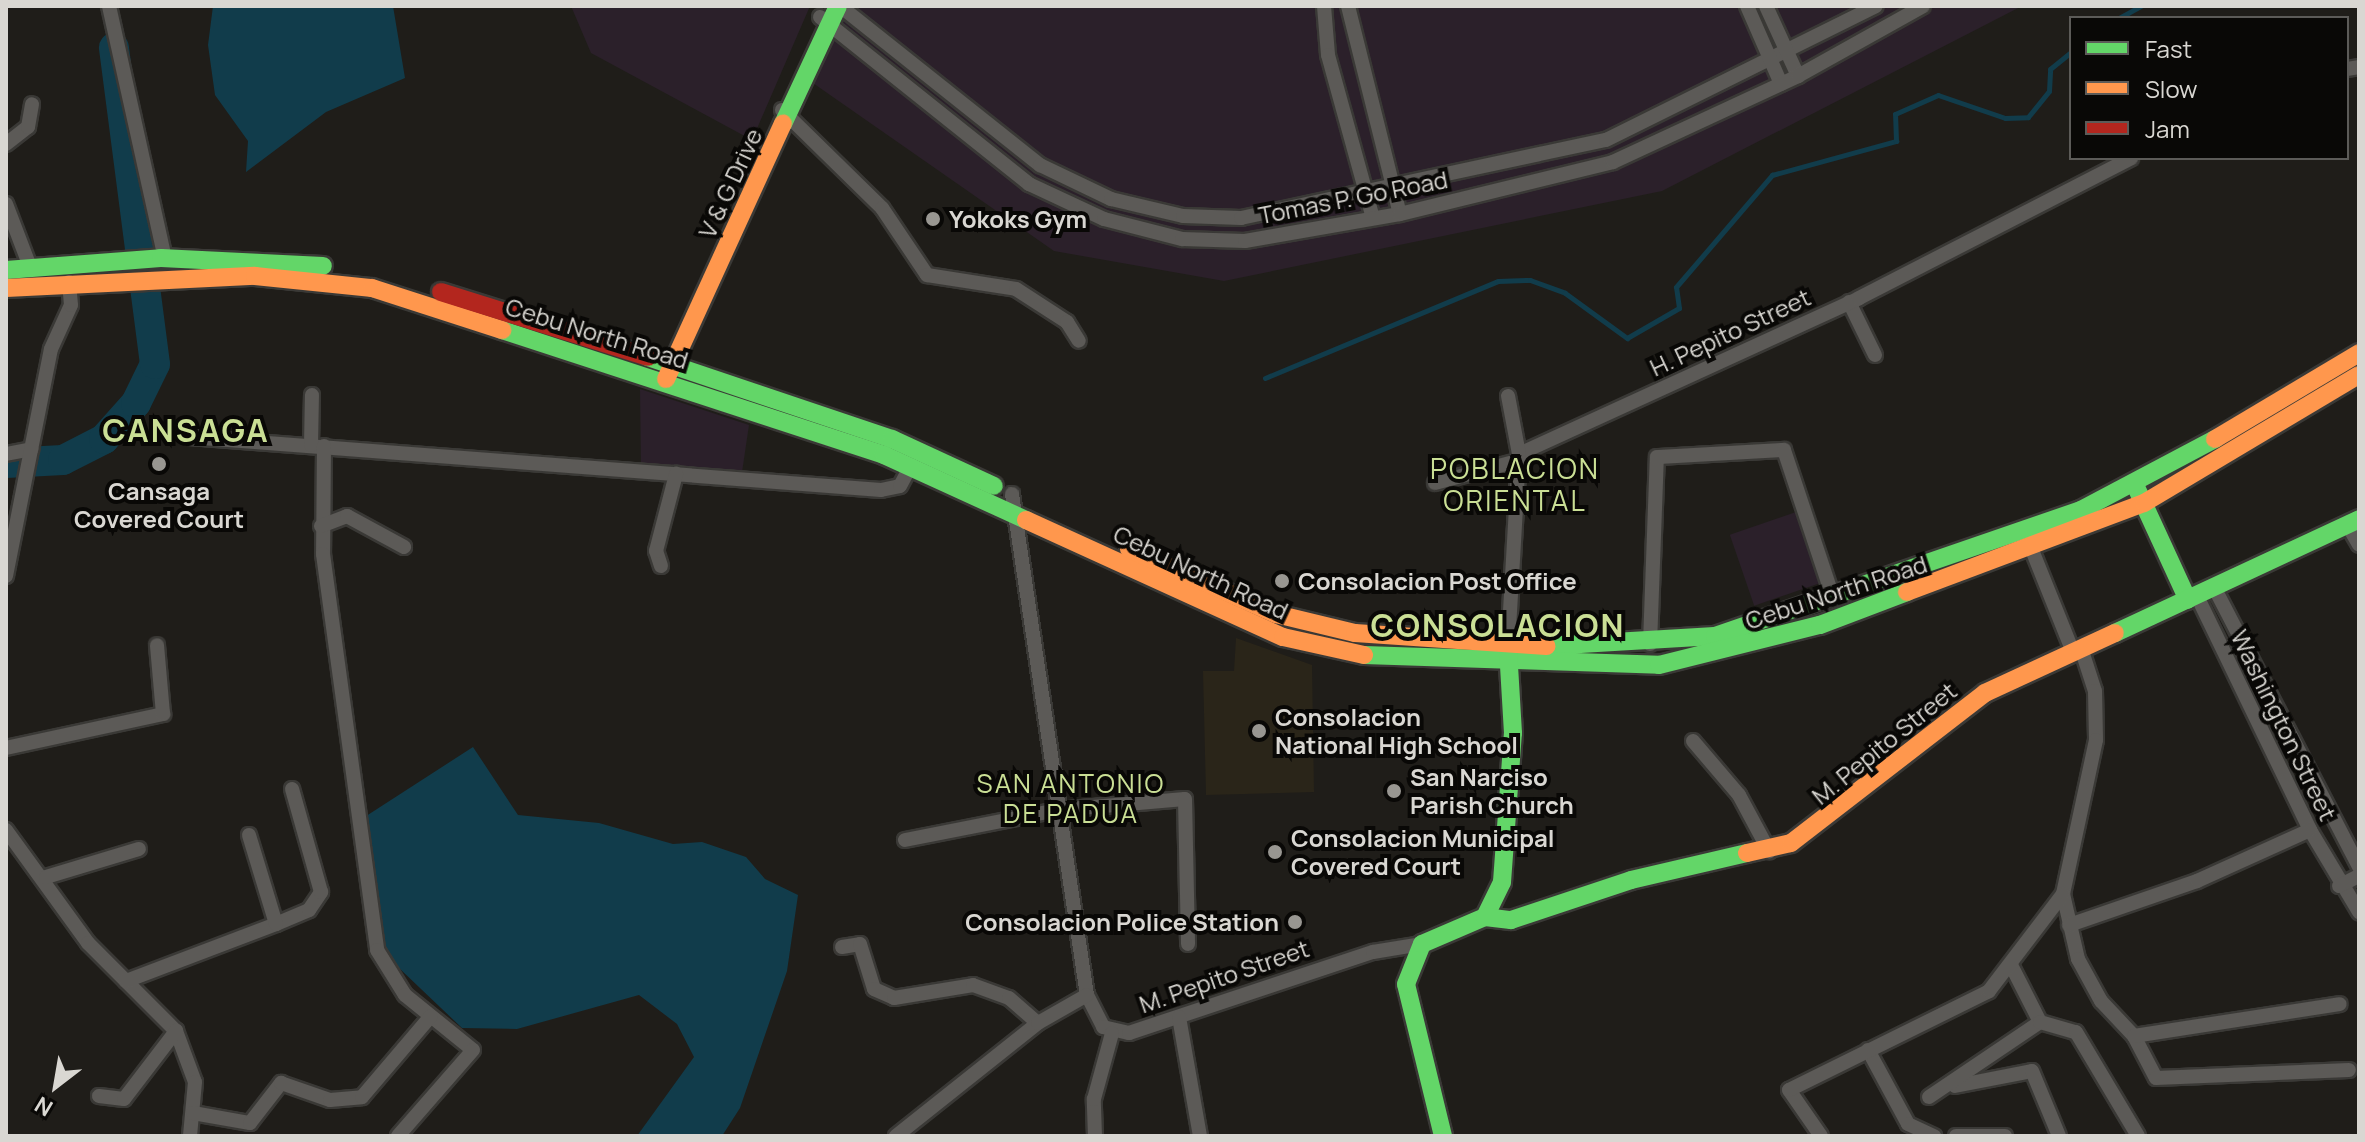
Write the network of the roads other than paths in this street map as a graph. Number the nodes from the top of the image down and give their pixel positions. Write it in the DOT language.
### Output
graph roads {
  1 [pos="109,6"];
  2 [pos="839,6"];
  3 [pos="1324,6"];
  4 [pos="1348,6"];
  5 [pos="1747,6"];
  6 [pos="1766,6"];
  7 [pos="1876,6"];
  8 [pos="1923,6"];
  9 [pos="825,16"];
  10 [pos="1788,55"];
  11 [pos="1770,64"];
  12 [pos="1798,76"];
  13 [pos="1781,84"];
  14 [pos="32,104"];
  15 [pos="784,111"];
  16 [pos="6,144"];
  17 [pos="2127,160"];
  18 [pos="1394,191"];
  19 [pos="1366,196"];
  20 [pos="6,204"];
  21 [pos="1400,214"];
  22 [pos="1373,218"];
  23 [pos="163,265"];
  24 [pos="30,267"];
  25 [pos="6,270"];
  26 [pos="69,282"];
  27 [pos="6,288"];
  28 [pos="1849,302"];
  29 [pos="1079,341"];
  30 [pos="2359,353"];
  31 [pos="1875,355"];
  32 [pos="665,370"];
  33 [pos="2359,375"];
  34 [pos="312,395"];
  35 [pos="1508,396"];
  36 [pos="189,437"];
  37 [pos="317,445"];
  38 [pos="31,452"];
  39 [pos="6,454"];
  40 [pos="1518,457"];
  41 [pos="910,467"];
  42 [pos="676,474"];
  43 [pos="1435,483"];
  44 [pos="2135,486"];
  45 [pos="1013,503"];
  46 [pos="2144,503"];
  47 [pos="2353,522"];
  48 [pos="321,526"];
  49 [pos="2359,545"];
  50 [pos="404,547"];
  51 [pos="2032,550"];
  52 [pos="661,566"];
  53 [pos="6,576"];
  54 [pos="2200,595"];
  55 [pos="1833,597"];
  56 [pos="1814,606"];
  57 [pos="1820,625"];
  58 [pos="1650,644"];
  59 [pos="157,645"];
  60 [pos="2077,650"];
  61 [pos="1507,656"];
  62 [pos="1693,741"];
  63 [pos="6,748"];
  64 [pos="292,789"];
  65 [pos="1058,810"];
  66 [pos="6,830"];
  67 [pos="2310,830"];
  68 [pos="249,835"];
  69 [pos="905,840"];
  70 [pos="139,849"];
  71 [pos="1769,851"];
  72 [pos="2359,867"];
  73 [pos="2359,876"];
  74 [pos="46,877"];
  75 [pos="2339,886"];
  76 [pos="2063,894"];
  77 [pos="2359,912"];
  78 [pos="1485,917"];
  79 [pos="276,924"];
  80 [pos="2069,925"];
  81 [pos="1188,944"];
  82 [pos="1422,944"];
  83 [pos="842,947"];
  84 [pos="2012,967"];
  85 [pos="126,981"];
  86 [pos="1087,995"];
  87 [pos="2340,1004"];
  88 [pos="431,1016"];
  89 [pos="1179,1017"];
  90 [pos="2040,1022"];
  91 [pos="1038,1023"];
  92 [pos="176,1031"];
  93 [pos="1112,1033"];
  94 [pos="2134,1036"];
  95 [pos="1868,1050"];
  96 [pos="2349,1070"];
  97 [pos="1952,1087"];
  98 [pos="99,1096"];
  99 [pos="1929,1097"];
  100 [pos="193,1113"];
  101 [pos="190,1136"];
  102 [pos="398,1136"];
  103 [pos="896,1136"];
  104 [pos="1095,1136"];
  105 [pos="1200,1136"];
  106 [pos="1443,1136"];
  107 [pos="1821,1136"];
  108 [pos="1934,1136"];
  109 [pos="1956,1136"];
  110 [pos="2005,1136"];
  111 [pos="2059,1136"];
  112 [pos="2138,1136"];
  1 -- 23 [label="street"];
  2 -- 9 [label="main road, V & G Drive"];
  2 -- 19 [label="street, Tomas P. Go Road"];
  3 -- 19 [label="street"];
  4 -- 18 [label="street"];
  5 -- 11 [label="street"];
  6 -- 10 [label="street"];
  7 -- 10 [label="street, Tomas P. Go Road"];
  8 -- 12 [label="street, Tomas P. Go Road"];
  9 -- 15 [label="main road, V & G Drive"];
  9 -- 22 [label="street, Tomas P. Go Road"];
  10 -- 11 [label="street, Tomas P. Go Road"];
  10 -- 12 [label="street"];
  11 -- 13 [label="street"];
  11 -- 18 [label="street, Tomas P. Go Road"];
  12 -- 13 [label="street, Tomas P. Go Road"];
  13 -- 21 [label="street, Tomas P. Go Road"];
  14 -- 16 [label="street"];
  15 -- 29 [label="street"];
  15 -- 32 [label="main road, V & G Drive"];
  17 -- 28 [label="street, H. Pepito Street"];
  18 -- 19 [label="street, Tomas P. Go Road"];
  18 -- 21 [label="street"];
  19 -- 22 [label="street"];
  20 -- 24 [label="street"];
  21 -- 22 [label="street, Tomas P. Go Road"];
  23 -- 24 [label="main road, Cebu North Road"];
  23 -- 26 [label="main road, Cebu North Road"];
  23 -- 32 [label="main road, Cebu North Road"];
  24 -- 25 [label="main road, Cebu North Road"];
  26 -- 27 [label="main road, Cebu North Road"];
  26 -- 38 [label="street"];
  28 -- 31 [label="street"];
  28 -- 40 [label="street, H. Pepito Street"];
  30 -- 44 [label="main road, Cebu North Road"];
  32 -- 41 [label="main road, Cebu North Road"];
  32 -- 45 [label="main road, Cebu North Road"];
  33 -- 46 [label="main road, Cebu North Road"];
  34 -- 37 [label="street"];
  35 -- 40 [label="street"];
  36 -- 37 [label="street"];
  37 -- 42 [label="street"];
  37 -- 48 [label="street"];
  38 -- 39 [label="street"];
  38 -- 53 [label="street"];
  40 -- 43 [label="street, H. Pepito Street"];
  40 -- 61 [label="street"];
  41 -- 42 [label="street"];
  41 -- 45 [label="main road, Cebu North Road"];
  42 -- 52 [label="street"];
  44 -- 46 [label="main road"];
  44 -- 55 [label="main road, Cebu North Road"];
  45 -- 61 [label="main road, Cebu North Road"];
  45 -- 65 [label="street, M. Pepito Street"];
  46 -- 51 [label="main road, Cebu North Road"];
  46 -- 54 [label="main road"];
  47 -- 49 [label="street"];
  47 -- 54 [label="main road, M. Pepito Street"];
  48 -- 50 [label="street"];
  48 -- 88 [label="street"];
  51 -- 57 [label="main road, Cebu North Road"];
  51 -- 60 [label="street"];
  54 -- 60 [label="main road, M. Pepito Street"];
  54 -- 67 [label="street, Washington Street"];
  54 -- 72 [label="street, Washington Street"];
  55 -- 56 [label="main road, Cebu North Road"];
  55 -- 58 [label="street"];
  56 -- 57 [label="main road"];
  56 -- 58 [label="main road, Cebu North Road"];
  57 -- 61 [label="main road, Cebu North Road"];
  58 -- 61 [label="main road, Cebu North Road"];
  59 -- 63 [label="street"];
  60 -- 71 [label="main road, M. Pepito Street"];
  60 -- 76 [label="street"];
  61 -- 78 [label="main road"];
  62 -- 71 [label="street"];
  64 -- 79 [label="street"];
  65 -- 69 [label="street"];
  65 -- 81 [label="street"];
  65 -- 86 [label="street, M. Pepito Street"];
  66 -- 74 [label="street"];
  67 -- 75 [label="street, Washington Street"];
  67 -- 80 [label="street"];
  68 -- 79 [label="street"];
  70 -- 74 [label="street"];
  71 -- 78 [label="main road, M. Pepito Street"];
  73 -- 75 [label="street"];
  74 -- 85 [label="street"];
  75 -- 77 [label="street, Washington Street"];
  76 -- 80 [label="street"];
  76 -- 84 [label="street"];
  78 -- 82 [label="main road, M. Pepito Street"];
  79 -- 85 [label="street"];
  80 -- 94 [label="street"];
  82 -- 89 [label="street, M. Pepito Street"];
  82 -- 106 [label="main road"];
  83 -- 91 [label="street"];
  84 -- 90 [label="street"];
  84 -- 95 [label="street"];
  85 -- 92 [label="street"];
  86 -- 91 [label="street"];
  86 -- 93 [label="street, M. Pepito Street"];
  87 -- 94 [label="street"];
  88 -- 100 [label="street"];
  88 -- 102 [label="street"];
  89 -- 93 [label="street, M. Pepito Street"];
  89 -- 105 [label="street"];
  90 -- 97 [label="street"];
  90 -- 112 [label="street"];
  91 -- 103 [label="street"];
  92 -- 98 [label="street"];
  92 -- 100 [label="street"];
  93 -- 104 [label="street"];
  94 -- 96 [label="street"];
  95 -- 107 [label="street"];
  95 -- 108 [label="street"];
  97 -- 99 [label="street"];
  97 -- 111 [label="street"];
  100 -- 101 [label="street"];
  109 -- 110 [label="street"];
}
